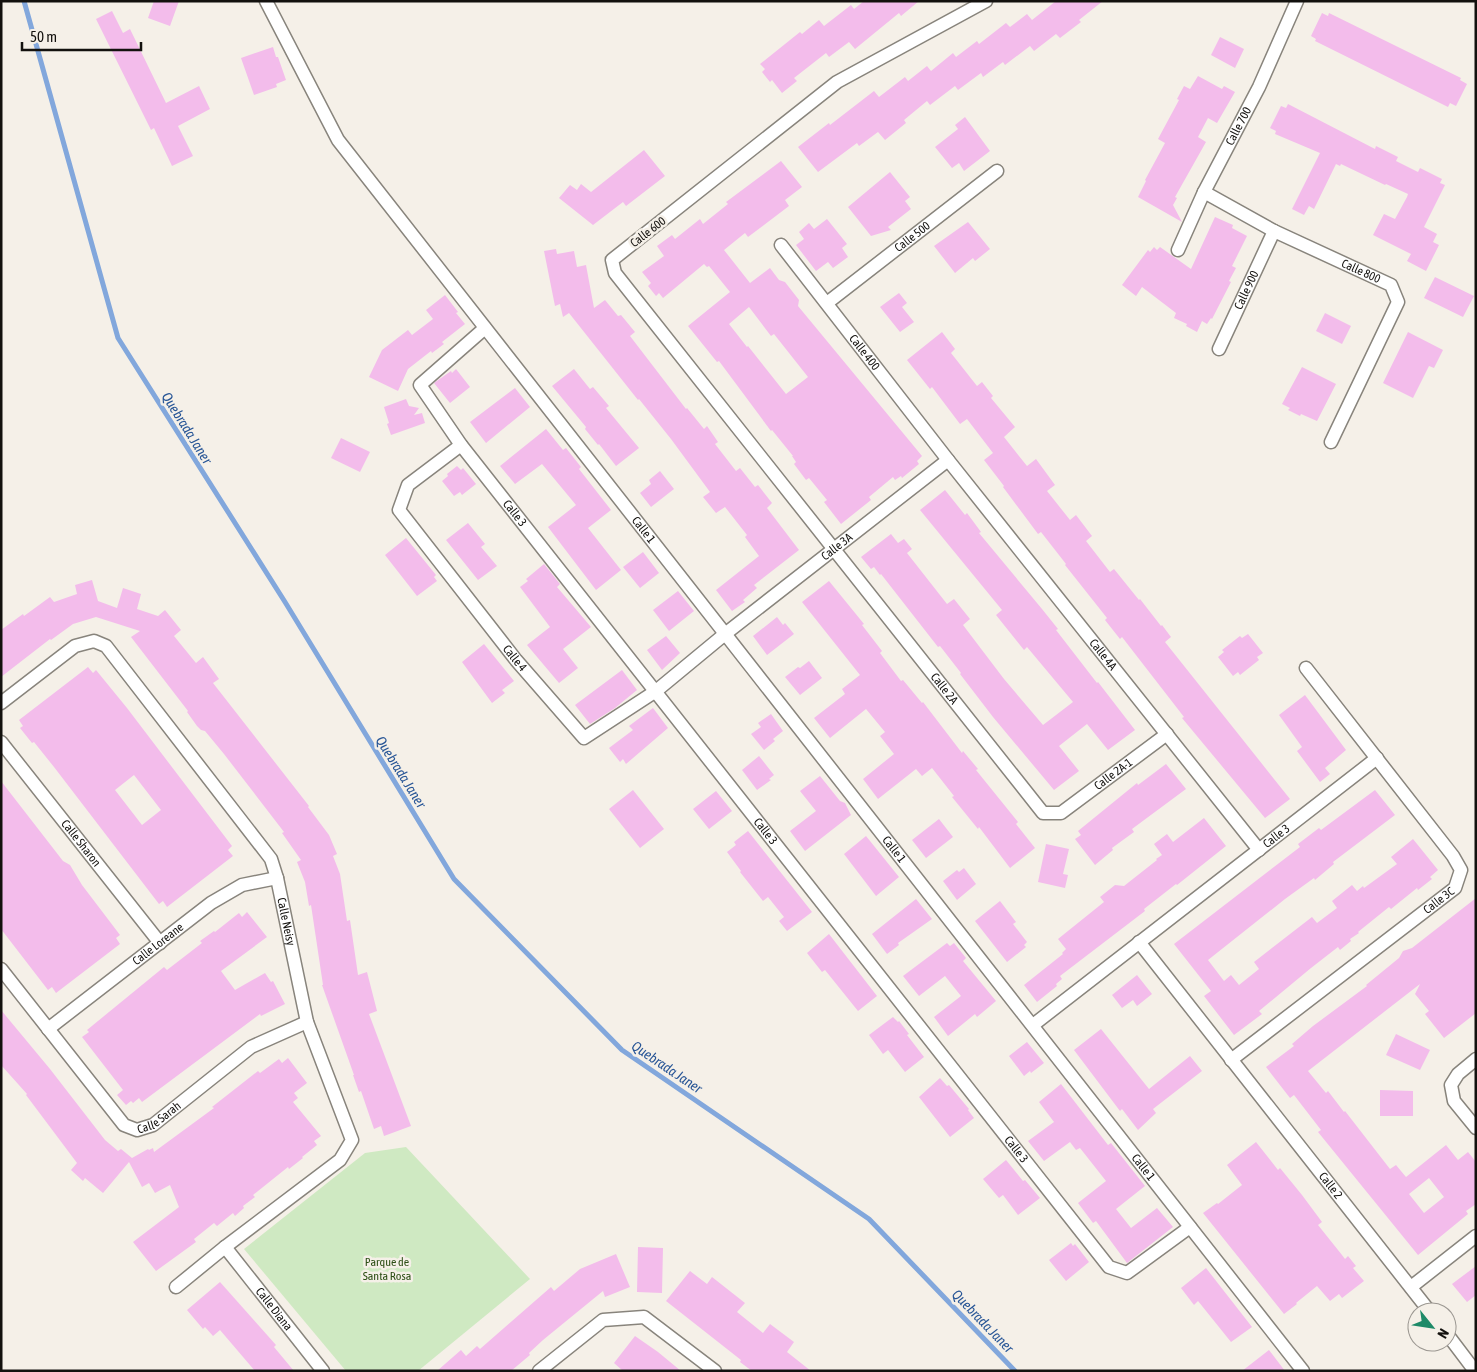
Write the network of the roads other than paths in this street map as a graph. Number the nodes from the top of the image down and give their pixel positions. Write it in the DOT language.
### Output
graph roads {
  1 [pos="266,1"];
  2 [pos="986,1"];
  3 [pos="1297,1"];
  4 [pos="997,171"];
  5 [pos="1204,192"];
  6 [pos="1274,231"];
  7 [pos="781,246"];
  8 [pos="1178,250"];
  9 [pos="827,303"];
  10 [pos="485,328"];
  11 [pos="1219,349"];
  12 [pos="1331,442"];
  13 [pos="462,445"];
  14 [pos="948,460"];
  15 [pos="833,549"];
  16 [pos="725,634"];
  17 [pos="1306,668"];
  18 [pos="656,691"];
  19 [pos="1,703"];
  20 [pos="1167,734"];
  21 [pos="1,742"];
  22 [pos="1377,758"];
  23 [pos="1061,814"];
  24 [pos="1259,850"];
  25 [pos="277,878"];
  26 [pos="1139,942"];
  27 [pos="160,943"];
  28 [pos="1,969"];
  29 [pos="307,1022"];
  30 [pos="1033,1025"];
  31 [pos="48,1029"];
  32 [pos="1476,1059"];
  33 [pos="1232,1060"];
  34 [pos="1476,1128"];
  35 [pos="1190,1227"];
  36 [pos="1476,1236"];
  37 [pos="225,1247"];
  38 [pos="176,1287"];
  39 [pos="1410,1287"];
  40 [pos="1422,1302"];
  41 [pos="1457,1347"];
  42 [pos="323,1371"];
  43 [pos="539,1371"];
  44 [pos="715,1371"];
  45 [pos="1303,1371"];
  46 [pos="1475,1371"];
  1 -- 10 [label="street, Calle 1"];
  2 -- 15 [label="street, Calle 600"];
  3 -- 5 [label="street, Calle 700"];
  4 -- 9 [label="street, Calle 500"];
  5 -- 6 [label="street, Calle 800"];
  5 -- 8 [label="street, Calle 700"];
  6 -- 11 [label="street, Calle 900"];
  6 -- 12 [label="street, Calle 800"];
  7 -- 9 [label="street, Calle 400"];
  9 -- 14 [label="street, Calle 400"];
  10 -- 13 [label="street, Calle 3"];
  10 -- 16 [label="street, Calle 1"];
  13 -- 18 [label="street, Calle 3"];
  13 -- 18 [label="street, Calle 4"];
  14 -- 15 [label="street, Calle 3A"];
  14 -- 20 [label="street, Calle 4A"];
  15 -- 16 [label="street, Calle 3A"];
  15 -- 23 [label="street, Calle 2A"];
  16 -- 18 [label="street, Calle 4"];
  16 -- 30 [label="street, Calle 1"];
  17 -- 22 [label="street, Calle 3C"];
  18 -- 35 [label="street, Calle 3"];
  19 -- 25 [label="street, Calle Neisy"];
  20 -- 23 [label="street, Calle 2A-1"];
  20 -- 24 [label="street, Calle 4A"];
  21 -- 27 [label="street, Calle Sharon"];
  22 -- 24 [label="street, Calle 3"];
  22 -- 33 [label="street, Calle 3C"];
  24 -- 26 [label="street, Calle 3"];
  25 -- 27 [label="street, Calle Loreane"];
  25 -- 29 [label="street, Calle Neisy"];
  26 -- 30 [label="street, Calle 3"];
  26 -- 33 [label="street, Calle 2"];
  27 -- 31 [label="street, Calle Loreane"];
  28 -- 31 [label="street, Calle Sarah"];
  29 -- 31 [label="street, Calle Sarah"];
  29 -- 37 [label="street, Calle Neisy"];
  30 -- 35 [label="street, Calle 1"];
  32 -- 34 [label="street"];
  33 -- 39 [label="street, Calle 2"];
  35 -- 45 [label="street, Calle 1"];
  36 -- 39 [label="street"];
  37 -- 38 [label="street, Calle Neisy"];
  37 -- 42 [label="street, Calle Diana"];
  39 -- 40 [label="street, Calle 2"];
  41 -- 46 [label="street"];
  43 -- 44 [label="street"];
}
